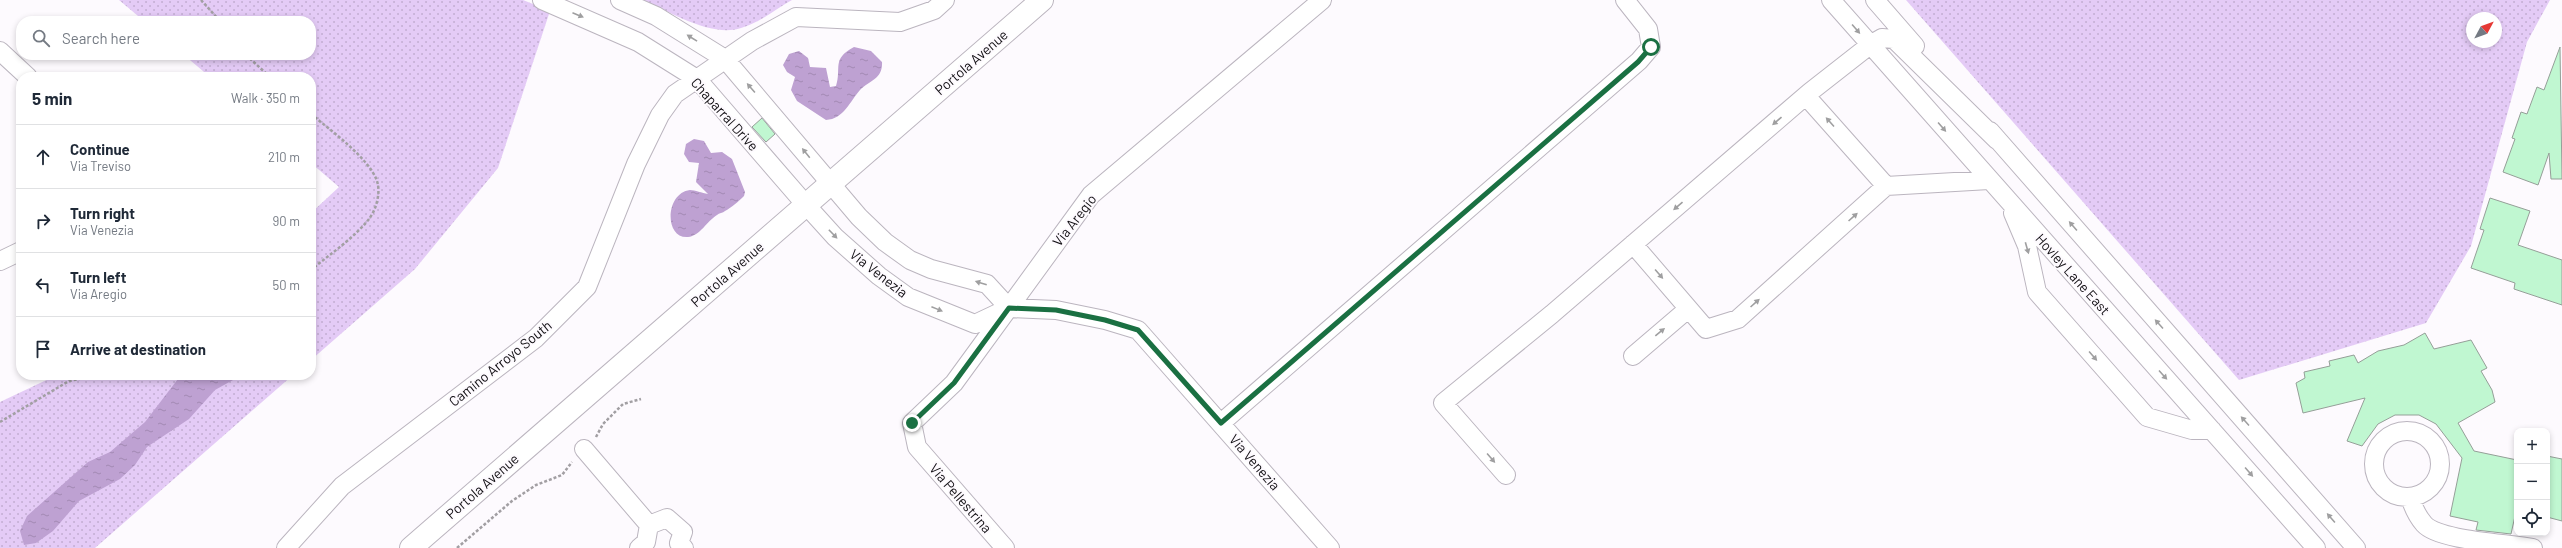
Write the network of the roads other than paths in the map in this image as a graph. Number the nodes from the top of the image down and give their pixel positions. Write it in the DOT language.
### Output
graph roads {
  1 [pos="542,0"];
  2 [pos="620,0"];
  3 [pos="945,0"];
  4 [pos="1042,0"];
  5 [pos="1322,0"];
  6 [pos="1625,0"];
  7 [pos="1830,0"];
  8 [pos="1875,0"];
  9 [pos="1870,45"];
  10 [pos="0,51"];
  11 [pos="725,59"];
  12 [pos="23,72"];
  13 [pos="697,79"];
  14 [pos="1806,96"];
  15 [pos="1997,140"];
  16 [pos="1989,180"];
  17 [pos="831,183"];
  18 [pos="1886,186"];
  19 [pos="2007,200"];
  20 [pos="806,205"];
  21 [pos="1633,244"];
  22 [pos="16,253"];
  23 [pos="0,261"];
  24 [pos="1009,308"];
  25 [pos="1688,309"];
  26 [pos="1634,356"];
  27 [pos="1221,423"];
  28 [pos="2212,430"];
  29 [pos="917,447"];
  30 [pos="584,449"];
  31 [pos="1506,475"];
  32 [pos="2410,497"];
  33 [pos="650,525"];
  34 [pos="2433,530"];
  35 [pos="286,548"];
  36 [pos="411,548"];
  37 [pos="640,548"];
  38 [pos="684,548"];
  39 [pos="1005,548"];
  40 [pos="1330,548"];
  41 [pos="2316,548"];
  42 [pos="2356,548"];
  43 [pos="2440,548"];
  44 [pos="2533,548"];
  1 -- 13 [label="street, Chaparral Drive, one-way"];
  11 -- 2 [label="street, one-way"];
  3 -- 11 [label="street, Camino Arroyo South"];
  4 -- 17 [label="main road, Portola Avenue"];
  5 -- 24 [label="street, Via Aregio"];
  6 -- 27 [label="street"];
  7 -- 9 [label="street, Hovley Lane East, one-way"];
  8 -- 15 [label="street"];
  9 -- 14 [label="street"];
  9 -- 15 [label="street"];
  9 -- 16 [label="street, Hovley Lane East, one-way"];
  10 -- 12 [label="street"];
  11 -- 13 [label="street, Camino Arroyo South"];
  17 -- 11 [label="street, one-way"];
  13 -- 20 [label="street, Chaparral Drive"];
  13 -- 35 [label="street, Camino Arroyo South"];
  18 -- 14 [label="street, one-way"];
  14 -- 21 [label="street, one-way"];
  42 -- 15 [label="street, one-way"];
  16 -- 18 [label="street"];
  16 -- 19 [label="street, Hovley Lane East"];
  17 -- 20 [label="main road, Portola Avenue"];
  24 -- 17 [label="street, Via Venezia, one-way"];
  25 -- 18 [label="street, one-way"];
  19 -- 28 [label="street, Hovley Lane East, one-way"];
  19 -- 28 [label="street, one-way"];
  20 -- 24 [label="street, Via Venezia, one-way"];
  20 -- 36 [label="main road, Portola Avenue"];
  21 -- 25 [label="street, one-way"];
  21 -- 31 [label="street, one-way"];
  22 -- 23 [label="street"];
  24 -- 27 [label="street, Via Venezia"];
  24 -- 29 [label="street, Via Aregio"];
  26 -- 25 [label="street, one-way"];
  27 -- 40 [label="street, Via Venezia"];
  28 -- 41 [label="street, Hovley Lane East, one-way"];
  29 -- 39 [label="street, Via Pellestrina"];
  30 -- 33 [label="street"];
  32 -- 34 [label="street"];
  33 -- 37 [label="street"];
  33 -- 38 [label="street"];
  34 -- 43 [label="street"];
  34 -- 44 [label="street"];
}
